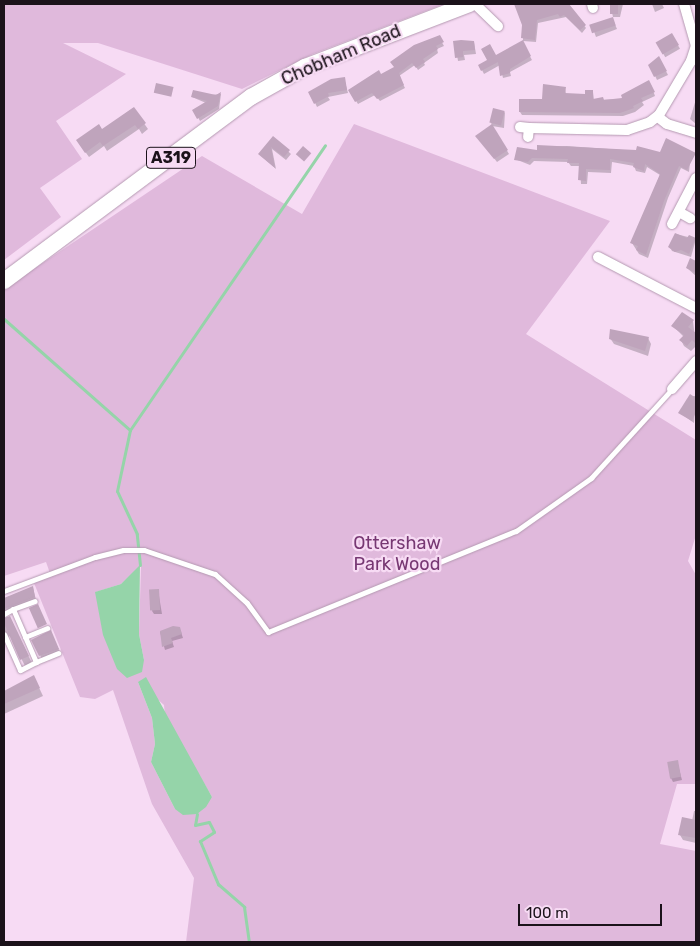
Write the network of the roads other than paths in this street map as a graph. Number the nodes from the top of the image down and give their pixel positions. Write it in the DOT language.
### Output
graph roads {
  1 [pos="684,4"];
  2 [pos="466,5"];
  3 [pos="498,26"];
  4 [pos="658,117"];
  5 [pos="525,131"];
  6 [pos="696,133"];
  7 [pos="696,178"];
  8 [pos="678,212"];
  9 [pos="690,218"];
  10 [pos="672,224"];
  11 [pos="598,257"];
  12 [pos="4,281"];
  13 [pos="696,308"];
  14 [pos="696,361"];
  15 [pos="672,389"];
  16 [pos="4,591"];
  17 [pos="36,601"];
  18 [pos="14,610"];
  19 [pos="4,614"];
  20 [pos="48,628"];
  21 [pos="4,634"];
  22 [pos="25,637"];
  23 [pos="58,653"];
  24 [pos="36,662"];
  1 -- 4 [label="street"];
  2 -- 3 [label="street"];
  2 -- 12 [label="main road, Chobham Road / A319"];
  4 -- 5 [label="street"];
  4 -- 6 [label="street"];
  7 -- 8 [label="street"];
  8 -- 9 [label="street"];
  8 -- 10 [label="street"];
  11 -- 13 [label="street"];
  14 -- 15 [label="street"];
  15 -- 16 [label="lane"];
  17 -- 18 [label="lane"];
  18 -- 19 [label="lane"];
  18 -- 22 [label="lane"];
  20 -- 22 [label="lane"];
  21 -- 24 [label="lane"];
  22 -- 24 [label="lane"];
  23 -- 24 [label="lane"];
}
